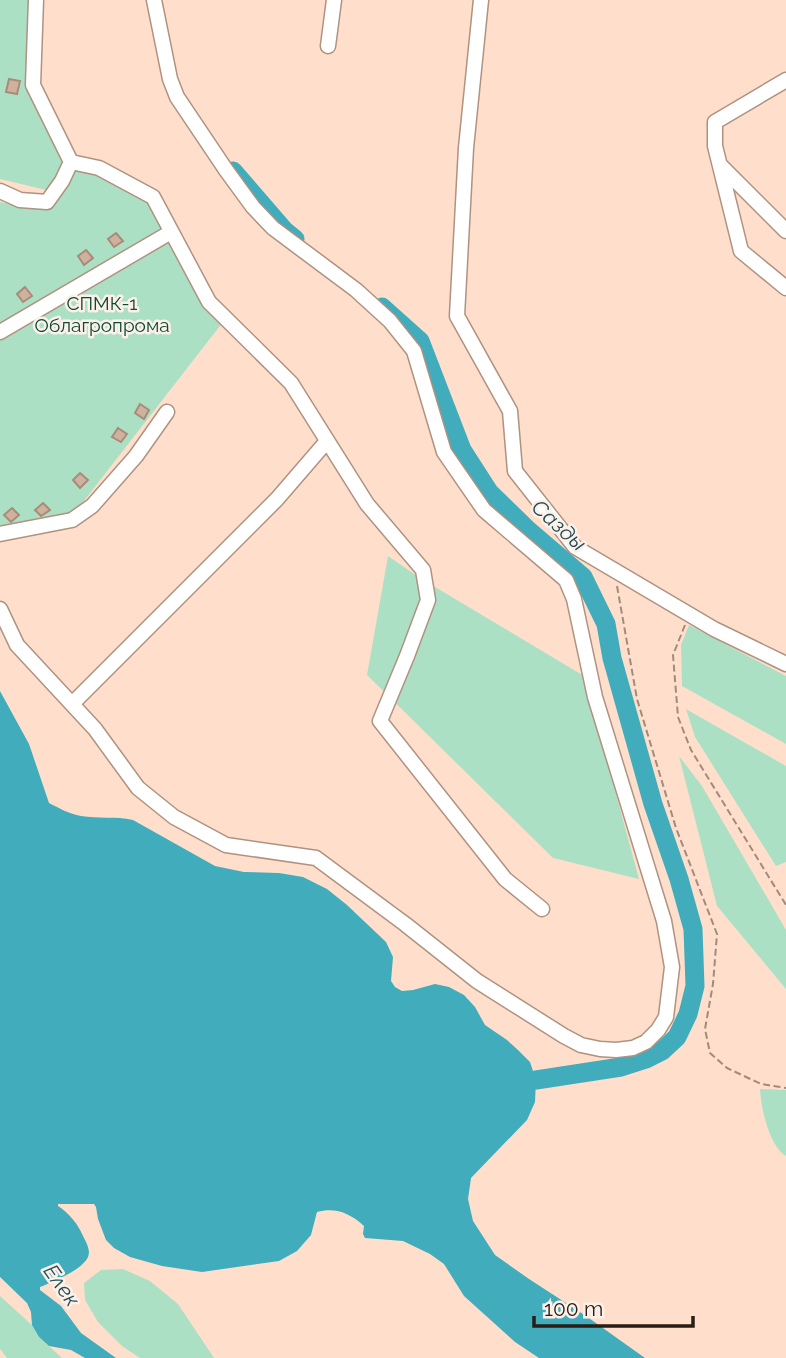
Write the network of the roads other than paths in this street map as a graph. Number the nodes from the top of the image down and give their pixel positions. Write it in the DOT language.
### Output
graph roads {
  1 [pos="36,0"];
  2 [pos="154,0"];
  3 [pos="334,0"];
  4 [pos="481,0"];
  5 [pos="328,47"];
  6 [pos="786,80"];
  7 [pos="71,162"];
  8 [pos="720,165"];
  9 [pos="0,191"];
  10 [pos="786,230"];
  11 [pos="171,232"];
  12 [pos="786,288"];
  13 [pos="0,332"];
  14 [pos="167,412"];
  15 [pos="327,441"];
  16 [pos="0,534"];
  17 [pos="0,608"];
  18 [pos="786,664"];
  19 [pos="72,704"];
  20 [pos="542,909"];
  1 -- 7 [label="street"];
  2 -- 19 [label="street"];
  3 -- 5 [label="street"];
  4 -- 18 [label="street"];
  6 -- 8 [label="street"];
  7 -- 9 [label="street"];
  7 -- 11 [label="street"];
  8 -- 10 [label="street"];
  8 -- 12 [label="street"];
  11 -- 13 [label="street"];
  11 -- 15 [label="street"];
  14 -- 16 [label="street"];
  15 -- 19 [label="street"];
  15 -- 20 [label="street"];
  17 -- 19 [label="street"];
}
